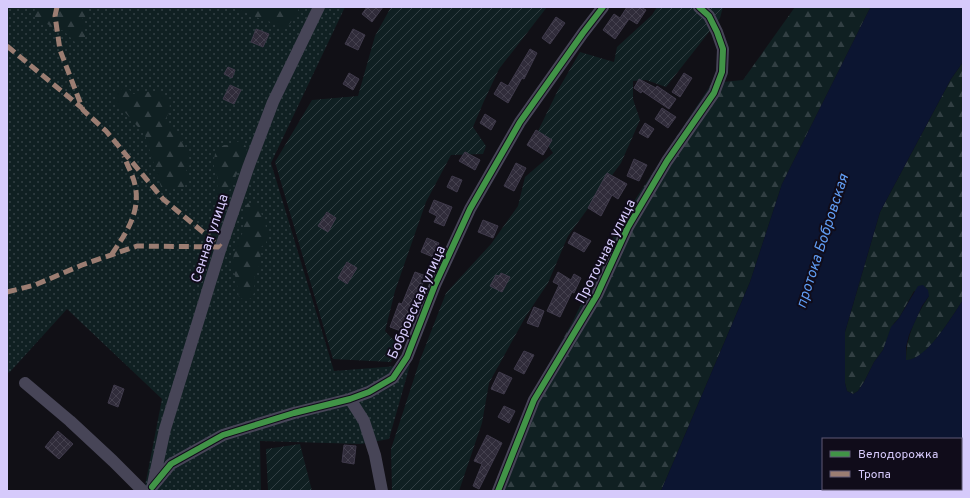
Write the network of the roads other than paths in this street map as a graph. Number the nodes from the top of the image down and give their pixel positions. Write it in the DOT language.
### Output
graph roads {
  1 [pos="319,7"];
  2 [pos="603,7"];
  3 [pos="698,7"];
  4 [pos="25,383"];
  5 [pos="350,399"];
  6 [pos="149,490"];
  7 [pos="382,491"];
  8 [pos="498,491"];
  1 -- 6 [label="street, Сенная улица"];
  2 -- 5 [label="street, Бобровская улица"];
  3 -- 8 [label="street, Проточная улица"];
  4 -- 6 [label="street"];
  5 -- 6 [label="street, Бобровская улица"];
  5 -- 7 [label="street"];
}
